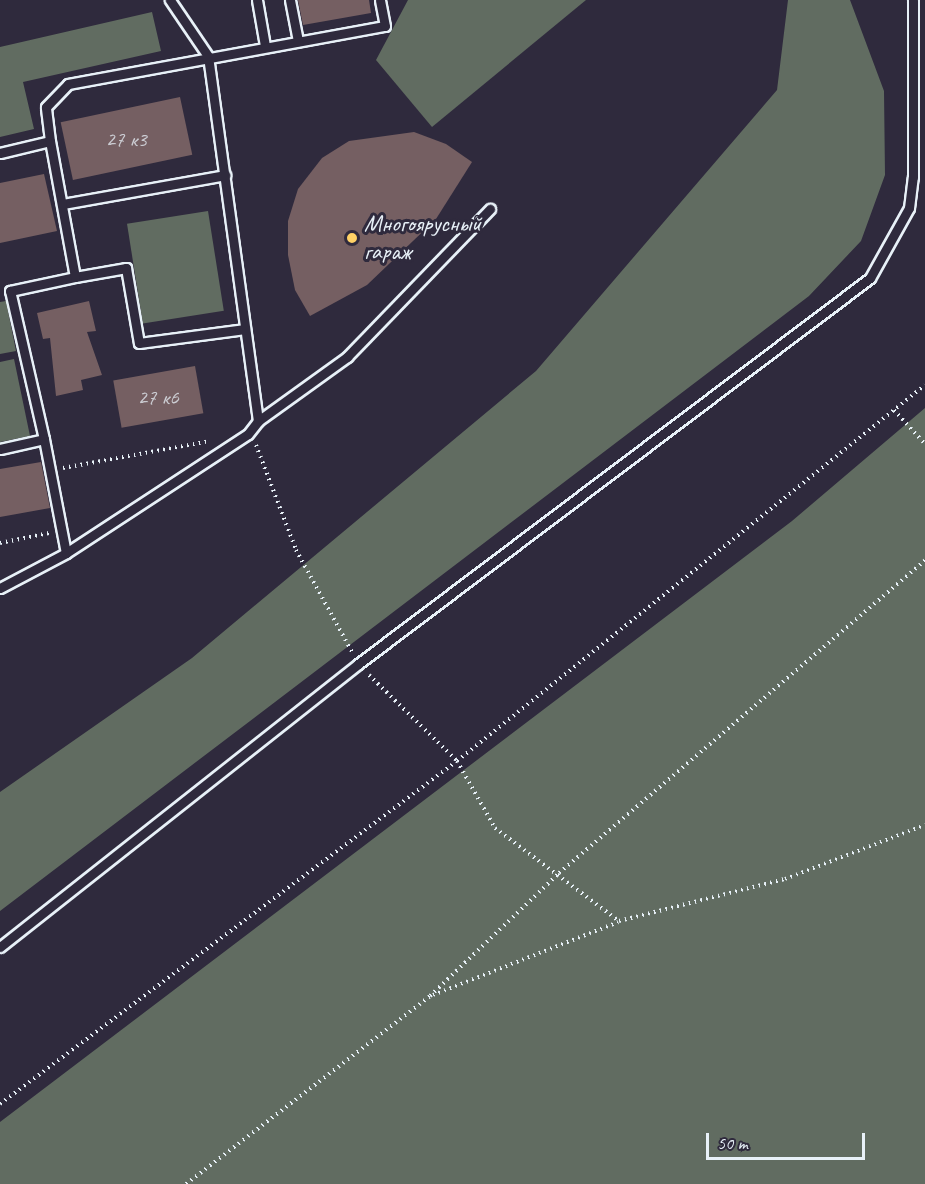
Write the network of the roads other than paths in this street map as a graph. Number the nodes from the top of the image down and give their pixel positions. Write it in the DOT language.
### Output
graph roads {
  1 [pos="170,0"];
  2 [pos="256,0"];
  3 [pos="290,0"];
  4 [pos="380,0"];
  5 [pos="913,0"];
  6 [pos="298,41"];
  7 [pos="265,46"];
  8 [pos="208,56"];
  9 [pos="50,141"];
  10 [pos="0,153"];
  11 [pos="225,175"];
  12 [pos="63,204"];
  13 [pos="490,209"];
  14 [pos="75,277"];
  15 [pos="10,291"];
  16 [pos="0,293"];
  17 [pos="245,329"];
  18 [pos="258,421"];
  19 [pos="44,439"];
  20 [pos="0,449"];
  21 [pos="66,553"];
  22 [pos="0,588"];
  23 [pos="0,946"];
  1 -- 8 [label="lane"];
  2 -- 7 [label="lane"];
  3 -- 6 [label="lane"];
  4 -- 6 [label="lane"];
  5 -- 23 [label="lane"];
  6 -- 7 [label="lane"];
  7 -- 8 [label="lane"];
  8 -- 9 [label="lane"];
  8 -- 11 [label="lane"];
  9 -- 10 [label="lane"];
  9 -- 12 [label="lane"];
  11 -- 12 [label="lane"];
  11 -- 17 [label="lane"];
  12 -- 14 [label="lane"];
  13 -- 18 [label="lane"];
  14 -- 15 [label="lane"];
  14 -- 17 [label="lane"];
  15 -- 16 [label="lane"];
  15 -- 19 [label="lane"];
  17 -- 18 [label="lane"];
  18 -- 21 [label="lane"];
  19 -- 20 [label="lane"];
  19 -- 21 [label="lane"];
  21 -- 22 [label="lane"];
}
